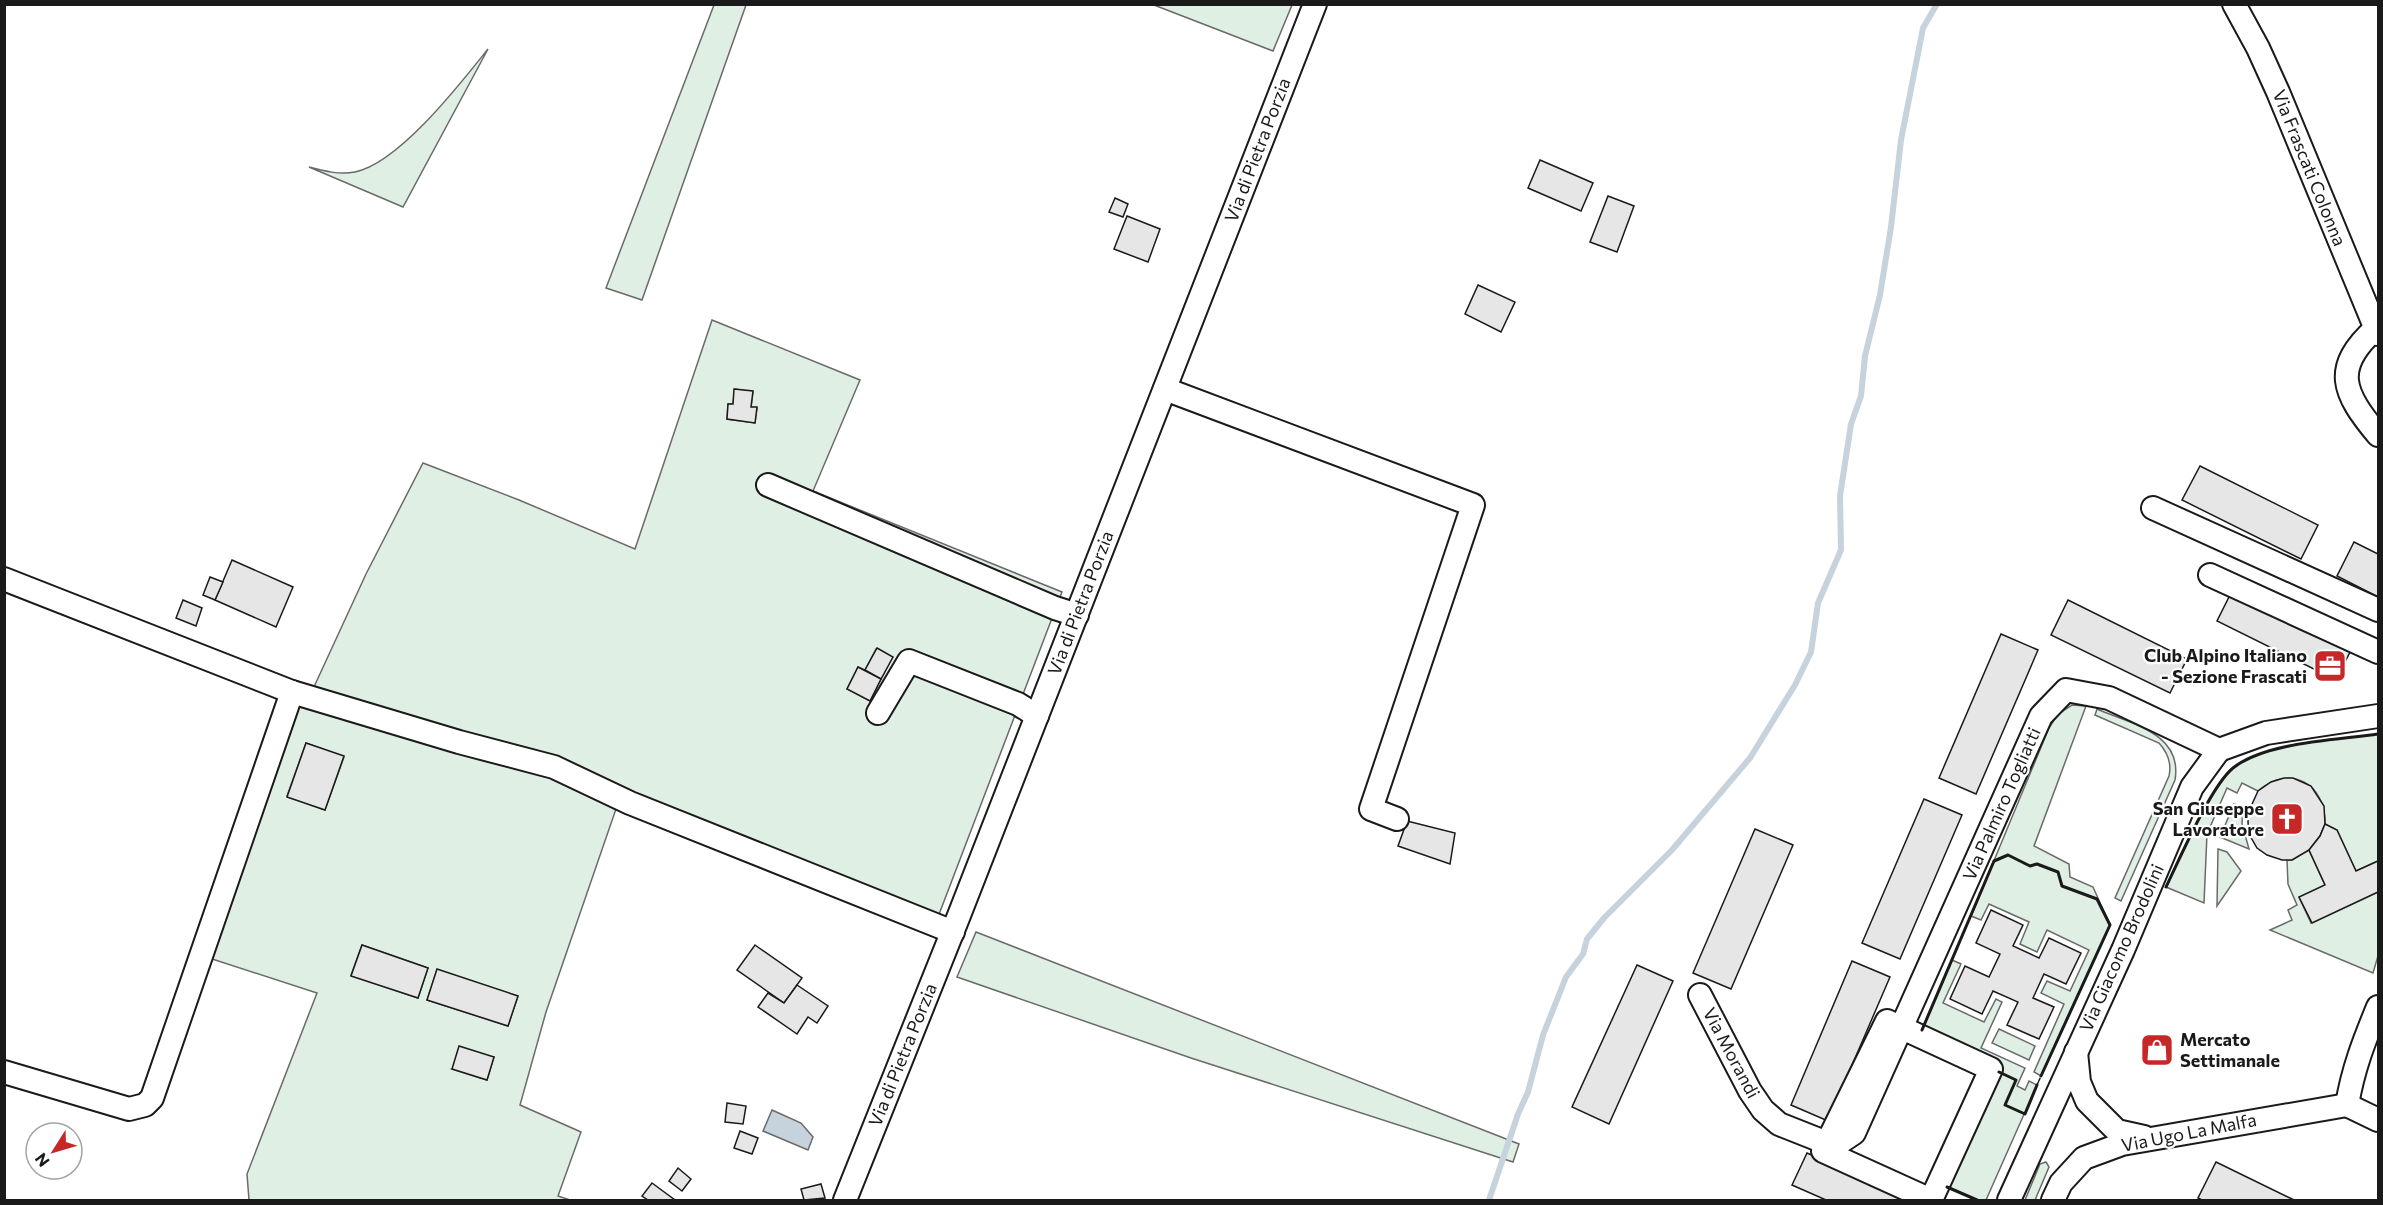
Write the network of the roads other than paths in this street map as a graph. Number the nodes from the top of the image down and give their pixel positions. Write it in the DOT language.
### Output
graph roads {
  1 [pos="1315,4"];
  2 [pos="2234,4"];
  3 [pos="2377,331"];
  4 [pos="1165,389"];
  5 [pos="2379,435"];
  6 [pos="768,485"];
  7 [pos="2153,508"];
  8 [pos="2210,575"];
  9 [pos="4,579"];
  10 [pos="2379,610"];
  11 [pos="1077,615"];
  12 [pos="2379,652"];
  13 [pos="292,692"];
  14 [pos="879,713"];
  15 [pos="2379,716"];
  16 [pos="1034,724"];
  17 [pos="2219,750"];
  18 [pos="1397,819"];
  19 [pos="956,925"];
  20 [pos="1700,995"];
  21 [pos="2379,1007"];
  22 [pos="1903,1028"];
  23 [pos="2076,1051"];
  24 [pos="4,1072"];
  25 [pos="2348,1105"];
  26 [pos="2379,1120"];
  27 [pos="2153,1139"];
  28 [pos="1827,1143"];
  29 [pos="845,1200"];
  30 [pos="2009,1200"];
  31 [pos="2053,1200"];
  1 -- 4 [label="street, Via di Pietra Porzia"];
  2 -- 3 [label="street, Via Frascati Colonna"];
  3 -- 5 [label="street"];
  4 -- 11 [label="street, Via di Pietra Porzia"];
  4 -- 18 [label="street"];
  6 -- 11 [label="street"];
  7 -- 10 [label="street"];
  8 -- 12 [label="street"];
  9 -- 13 [label="street"];
  11 -- 16 [label="street, Via di Pietra Porzia"];
  13 -- 19 [label="street"];
  13 -- 24 [label="street"];
  14 -- 16 [label="street"];
  15 -- 17 [label="street"];
  16 -- 19 [label="street, Via di Pietra Porzia"];
  17 -- 22 [label="street, Via Palmiro Togliatti"];
  17 -- 23 [label="street, Via Giacomo Brodolini"];
  19 -- 29 [label="street, Via di Pietra Porzia"];
  20 -- 28 [label="street, Via Morandi"];
  21 -- 25 [label="street"];
  22 -- 28 [label="street"];
  22 -- 28 [label="street"];
  23 -- 27 [label="street, Via Giacomo Brodolini"];
  23 -- 30 [label="street, Via Giacomo Brodolini"];
  25 -- 26 [label="street"];
  25 -- 27 [label="street, Via Ugo La Malfa"];
  27 -- 31 [label="street, Via Ugo La Malfa"];
}
